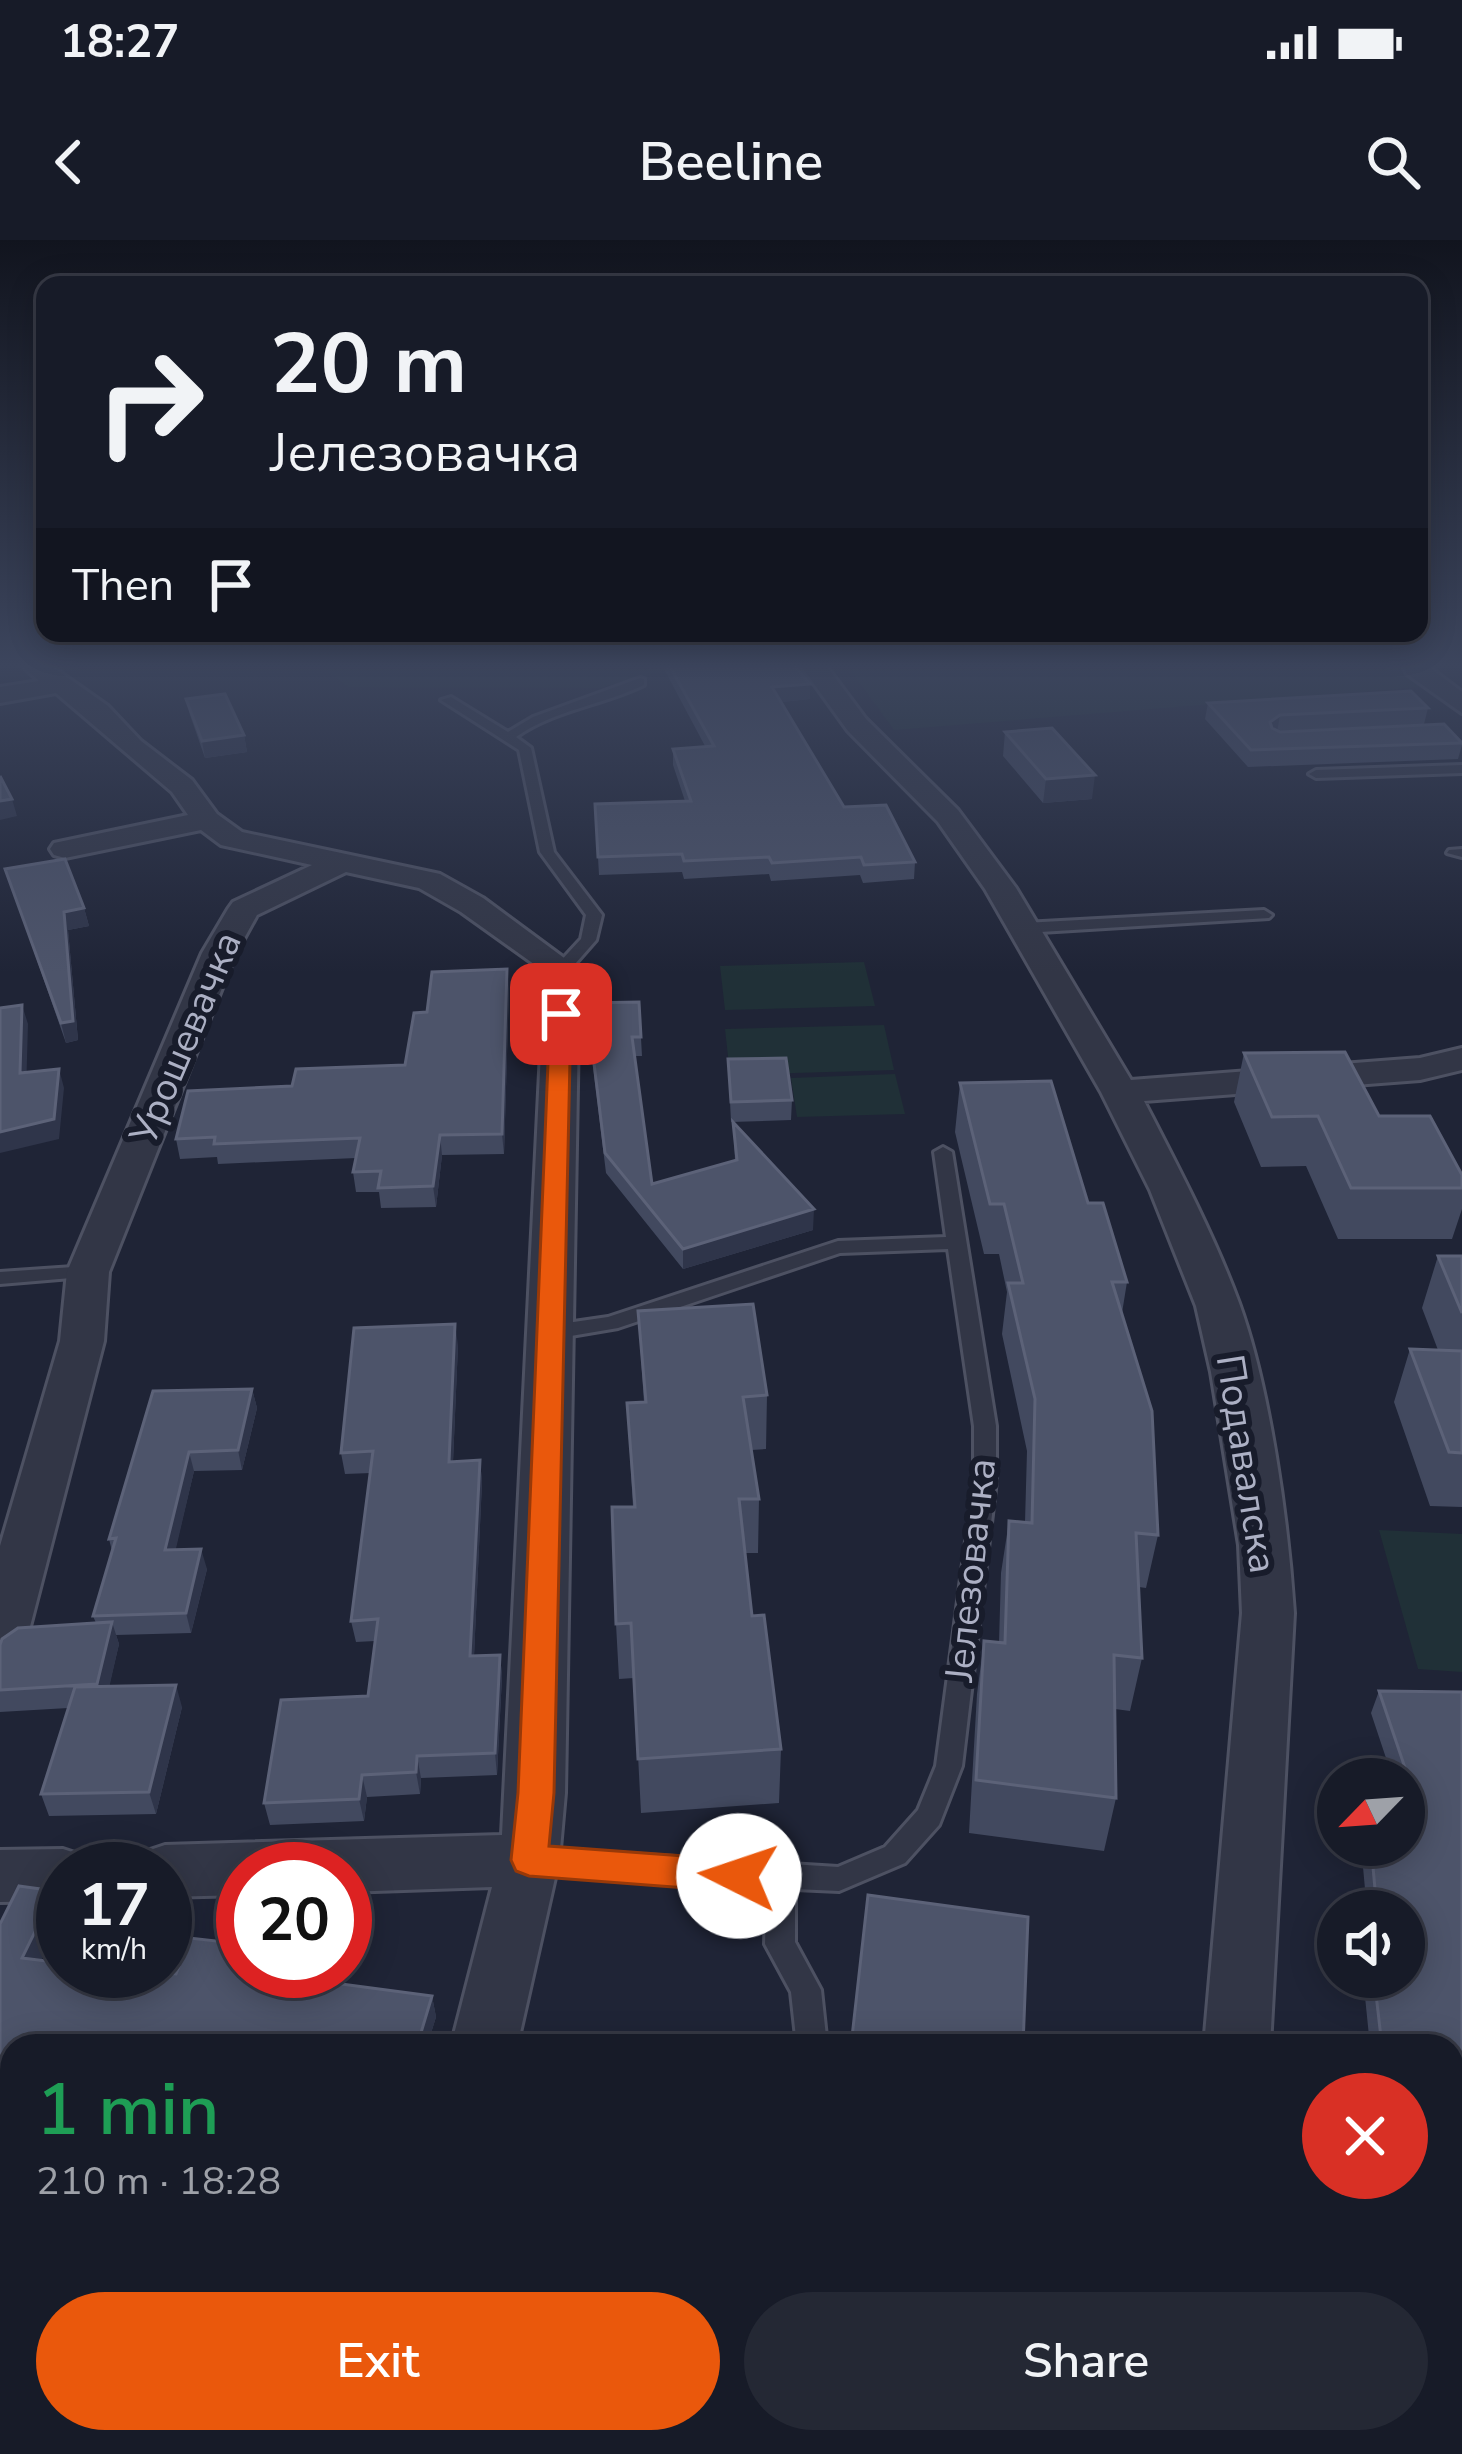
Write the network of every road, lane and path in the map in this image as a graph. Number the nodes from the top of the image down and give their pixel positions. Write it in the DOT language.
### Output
graph roads {
  1 [pos="156,766"];
  2 [pos="529,766"];
  3 [pos="898,766"];
  4 [pos="1462,769"];
  5 [pos="1316,774"];
  6 [pos="207,820"];
  7 [pos="65,849"];
  8 [pos="343,862"];
  9 [pos="1264,915"];
  10 [pos="1024,928"];
  11 [pos="562,969"];
  12 [pos="1462,1059"];
  13 [pos="1120,1092"];
  14 [pos="944,1152"];
  15 [pos="954,1243"];
  16 [pos="88,1272"];
  17 [pos="0,1279"];
  18 [pos="553,1332"];
  19 [pos="0,1638"];
  20 [pos="529,1860"];
  21 [pos="372,1865"];
  22 [pos="36,1875"];
  23 [pos="0,1876"];
  24 [pos="781,1879"];
  25 [pos="487,2034"];
  26 [pos="811,2034"];
  27 [pos="1238,2034"];
  1 -- 6 [label="street"];
  2 -- 11 [label="lane"];
  3 -- 10 [label="street, Подавалска"];
  4 -- 5 [label="lane"];
  6 -- 7 [label="street"];
  6 -- 8 [label="street"];
  8 -- 11 [label="street"];
  8 -- 16 [label="street, Урошевачка"];
  9 -- 10 [label="lane"];
  10 -- 13 [label="street, Подавалска"];
  11 -- 18 [label="street"];
  12 -- 13 [label="street"];
  13 -- 27 [label="street, Подавалска"];
  14 -- 15 [label="lane, Јелезовачка"];
  15 -- 18 [label="lane"];
  15 -- 24 [label="lane, Јелезовачка"];
  16 -- 17 [label="lane"];
  16 -- 19 [label="street, Урошевачка"];
  18 -- 20 [label="street"];
  20 -- 21 [label="street"];
  20 -- 24 [label="lane, Јелезовачка"];
  20 -- 25 [label="street"];
  22 -- 23 [label="street"];
  24 -- 26 [label="lane"];
}
